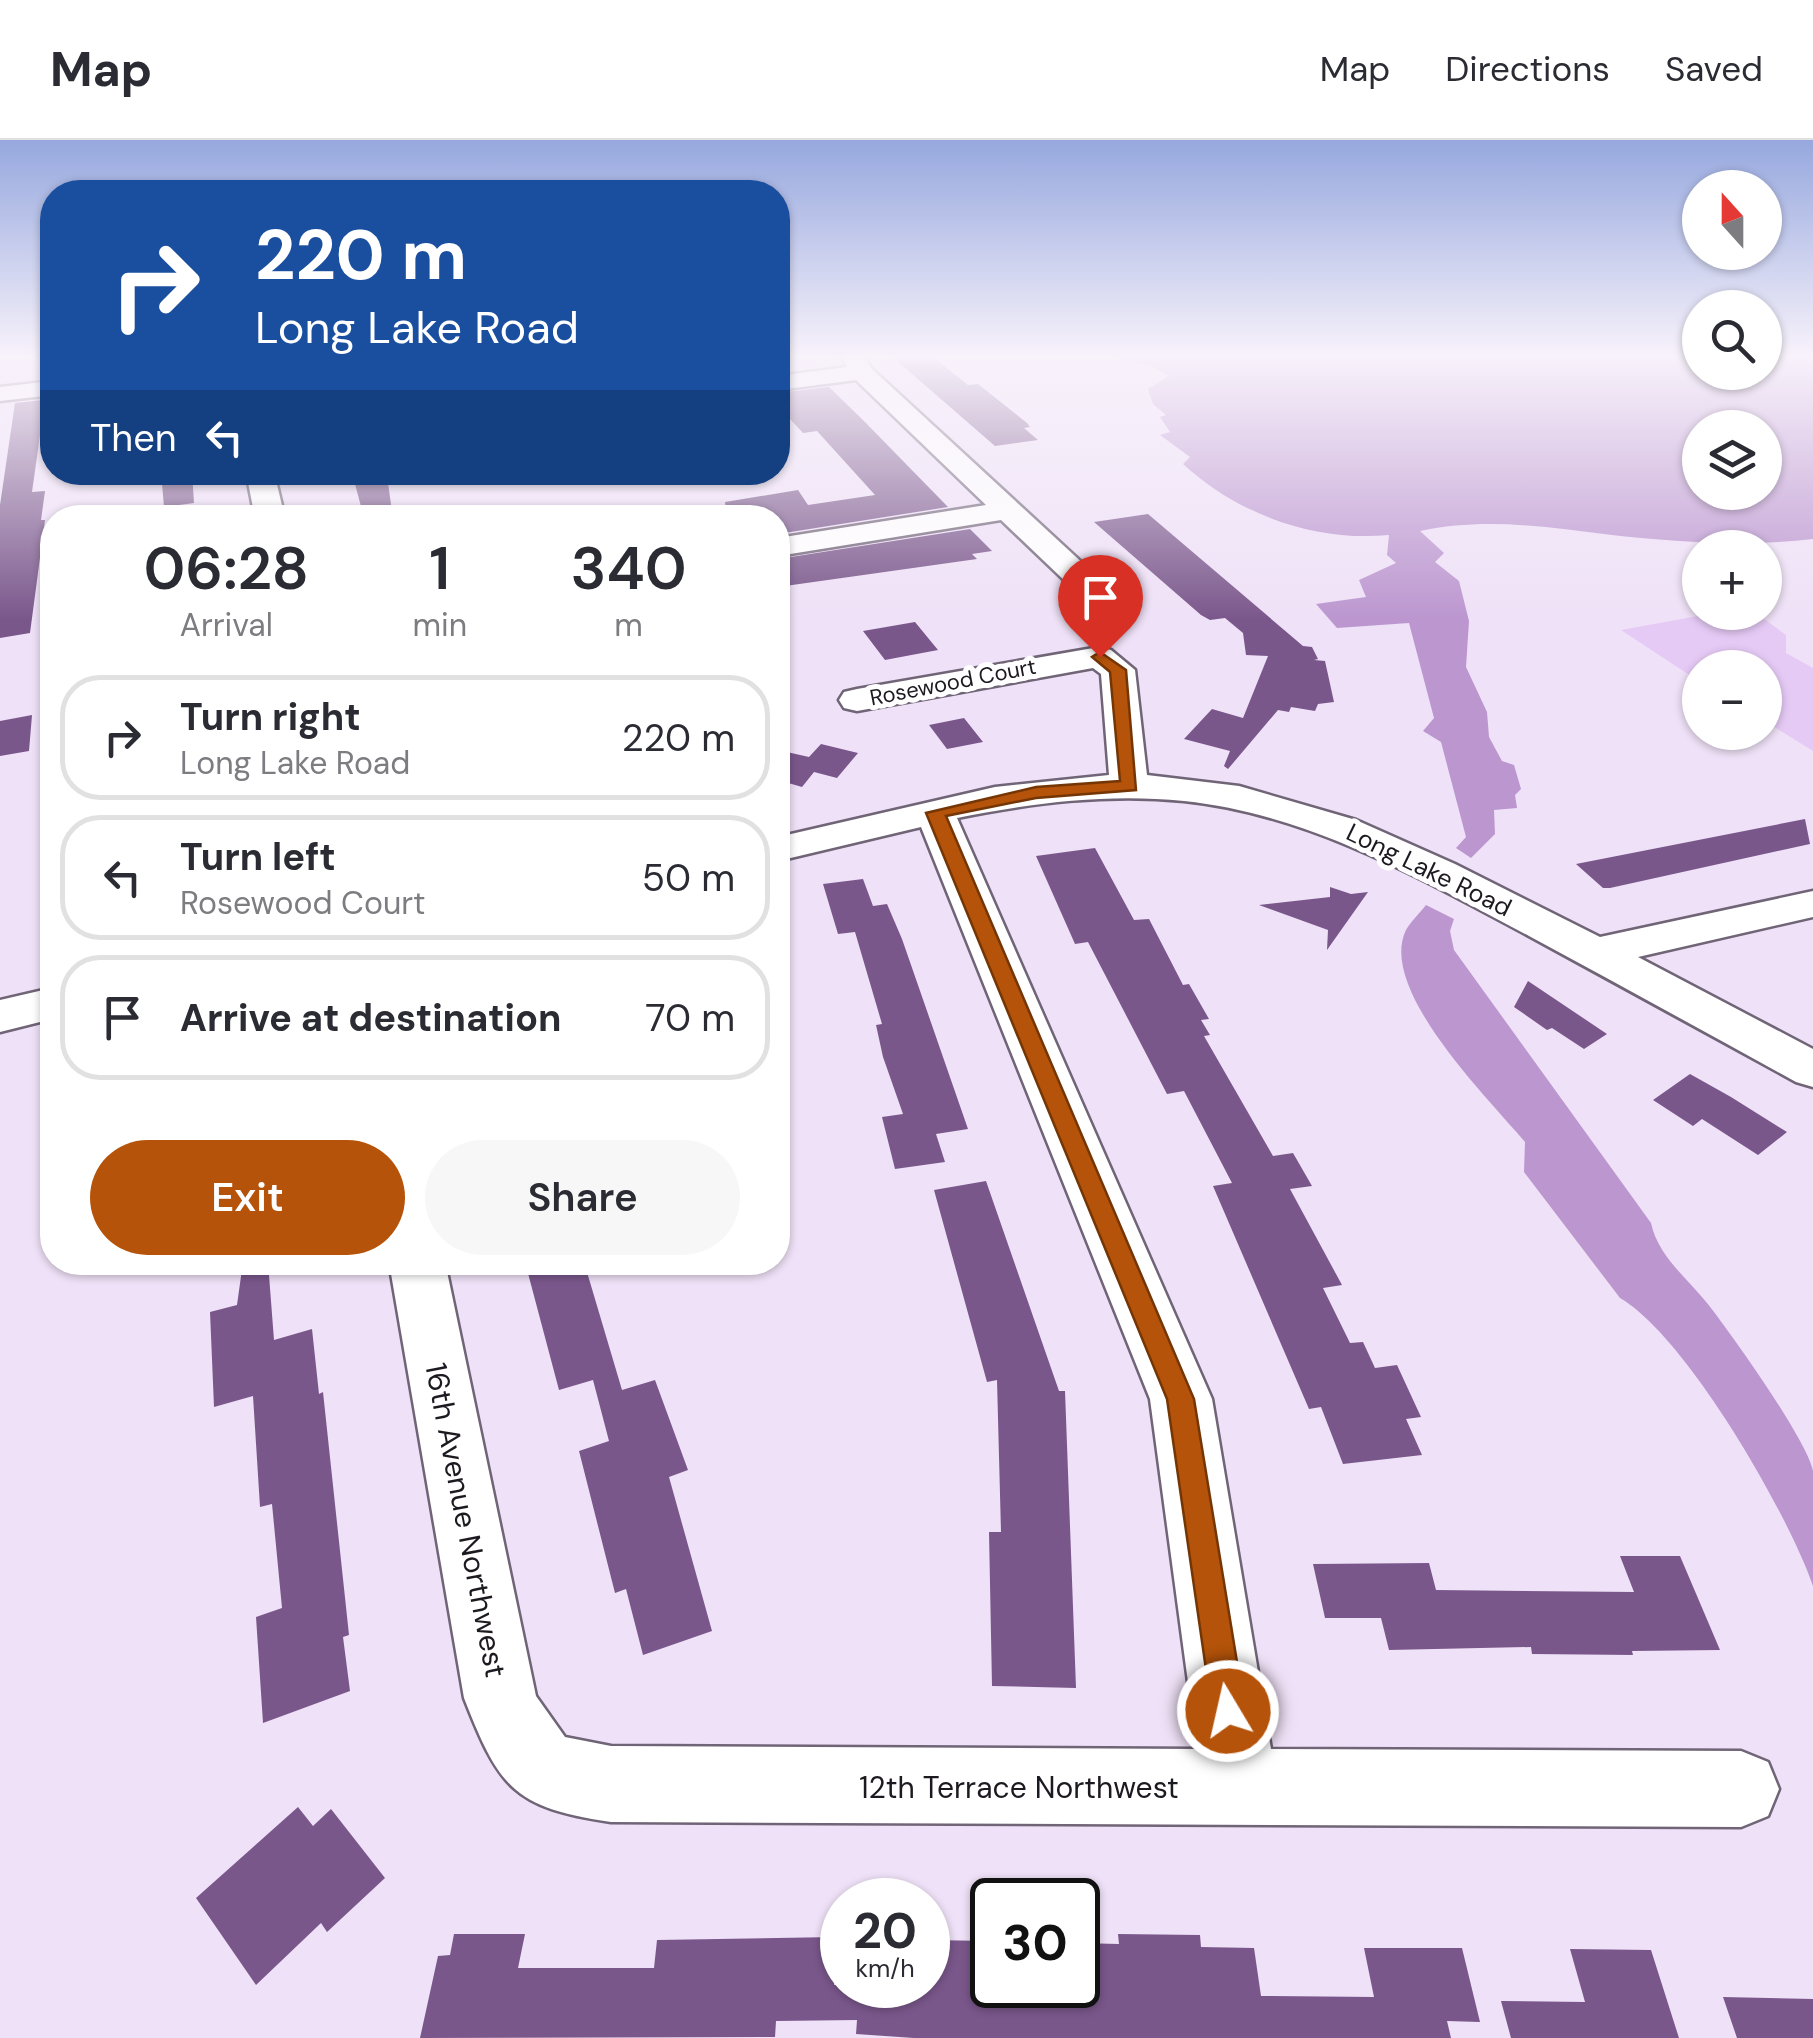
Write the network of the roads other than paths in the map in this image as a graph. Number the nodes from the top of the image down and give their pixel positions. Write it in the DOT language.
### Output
graph roads {
  1 [pos="938,443"];
  2 [pos="1007,510"];
  3 [pos="790,545"];
  4 [pos="1077,575"];
  5 [pos="857,700"];
  6 [pos="1129,786"];
  7 [pos="935,813"];
  8 [pos="790,846"];
  9 [pos="1813,904"];
  10 [pos="1594,952"];
  11 [pos="40,1007"];
  12 [pos="0,1016"];
  13 [pos="1813,1070"];
  14 [pos="419,1275"];
  15 [pos="540,1768"];
  16 [pos="1240,1789"];
  17 [pos="1742,1789"];
  1 -- 2 [label="street"];
  2 -- 3 [label="street"];
  2 -- 4 [label="street"];
  5 -- 6 [label="street, Rosewood Court"];
  6 -- 7 [label="street, Long Lake Road"];
  6 -- 10 [label="street, Long Lake Road"];
  7 -- 8 [label="street, Long Lake Road"];
  7 -- 16 [label="street"];
  9 -- 10 [label="street"];
  10 -- 13 [label="street, Long Lake Road"];
  11 -- 12 [label="street"];
  14 -- 15 [label="street, 16th Avenue Northwest"];
  15 -- 16 [label="street, 12th Terrace Northwest"];
  16 -- 17 [label="street, 12th Terrace Northwest"];
}
